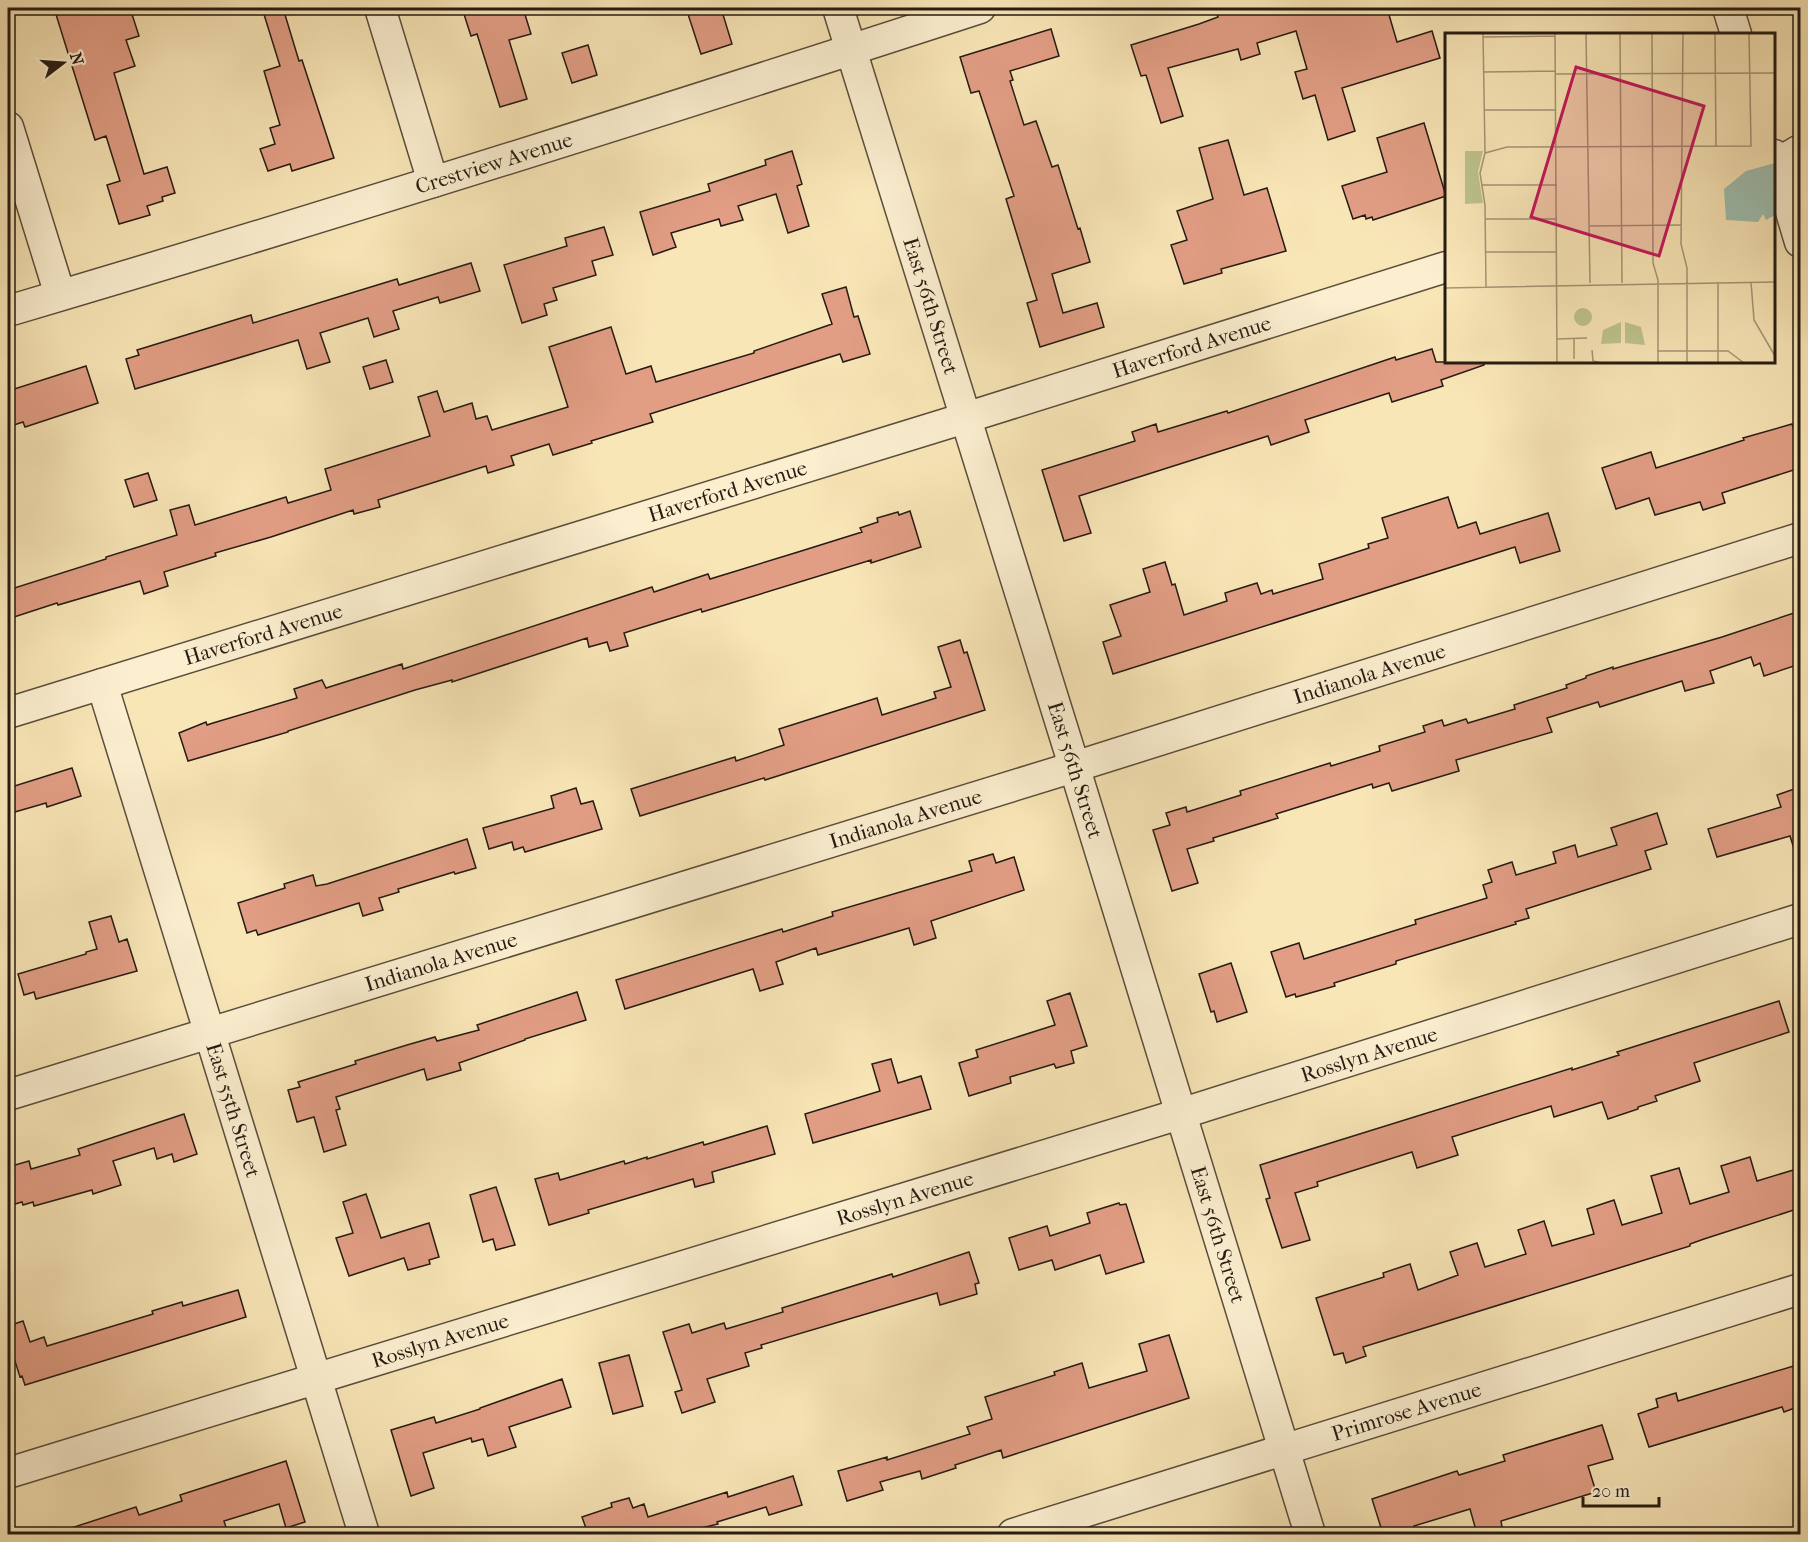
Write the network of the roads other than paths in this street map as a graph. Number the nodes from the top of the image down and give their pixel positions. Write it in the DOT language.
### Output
graph roads {
  1 [pos="380,8"];
  2 [pos="838,8"];
  3 [pos="980,8"];
  4 [pos="1728,8"];
  5 [pos="1736,33"];
  6 [pos="851,50"];
  7 [pos="8,127"];
  8 [pos="1781,158"];
  9 [pos="433,182"];
  10 [pos="1800,242"];
  11 [pos="1445,267"];
  12 [pos="60,295"];
  13 [pos="8,310"];
  14 [pos="965,418"];
  15 [pos="1800,538"];
  16 [pos="102,684"];
  17 [pos="8,713"];
  18 [pos="1074,767"];
  19 [pos="1800,919"];
  20 [pos="209,1033"];
  21 [pos="8,1095"];
  22 [pos="1180,1114"];
  23 [pos="1800,1289"];
  24 [pos="316,1380"];
  25 [pos="1283,1449"];
  26 [pos="8,1473"];
  27 [pos="364,1534"];
  28 [pos="1013,1534"];
  29 [pos="1310,1534"];
  1 -- 9 [label="street"];
  2 -- 6 [label="street, East 56th Street"];
  3 -- 6 [label="street, Crestview Avenue"];
  4 -- 5 [label="street"];
  6 -- 9 [label="street, Crestview Avenue"];
  6 -- 14 [label="street, East 56th Street"];
  7 -- 12 [label="street"];
  8 -- 10 [label="street"];
  9 -- 12 [label="street, Crestview Avenue"];
  11 -- 14 [label="street, Haverford Avenue"];
  12 -- 13 [label="street, Crestview Avenue"];
  14 -- 16 [label="street, Haverford Avenue"];
  14 -- 18 [label="street, East 56th Street"];
  15 -- 18 [label="street, Indianola Avenue"];
  16 -- 17 [label="street, Haverford Avenue"];
  16 -- 20 [label="street, East 55th Street"];
  18 -- 20 [label="street, Indianola Avenue"];
  18 -- 22 [label="street, East 56th Street"];
  19 -- 22 [label="street, Rosslyn Avenue"];
  20 -- 21 [label="street, Indianola Avenue"];
  20 -- 24 [label="street, East 55th Street"];
  22 -- 24 [label="street, Rosslyn Avenue"];
  22 -- 25 [label="street, East 56th Street"];
  23 -- 25 [label="street, Primrose Avenue"];
  24 -- 26 [label="street, Rosslyn Avenue"];
  24 -- 27 [label="street, East 55th Street"];
  25 -- 28 [label="street, Primrose Avenue"];
  25 -- 29 [label="street, East 56th Street"];
}
